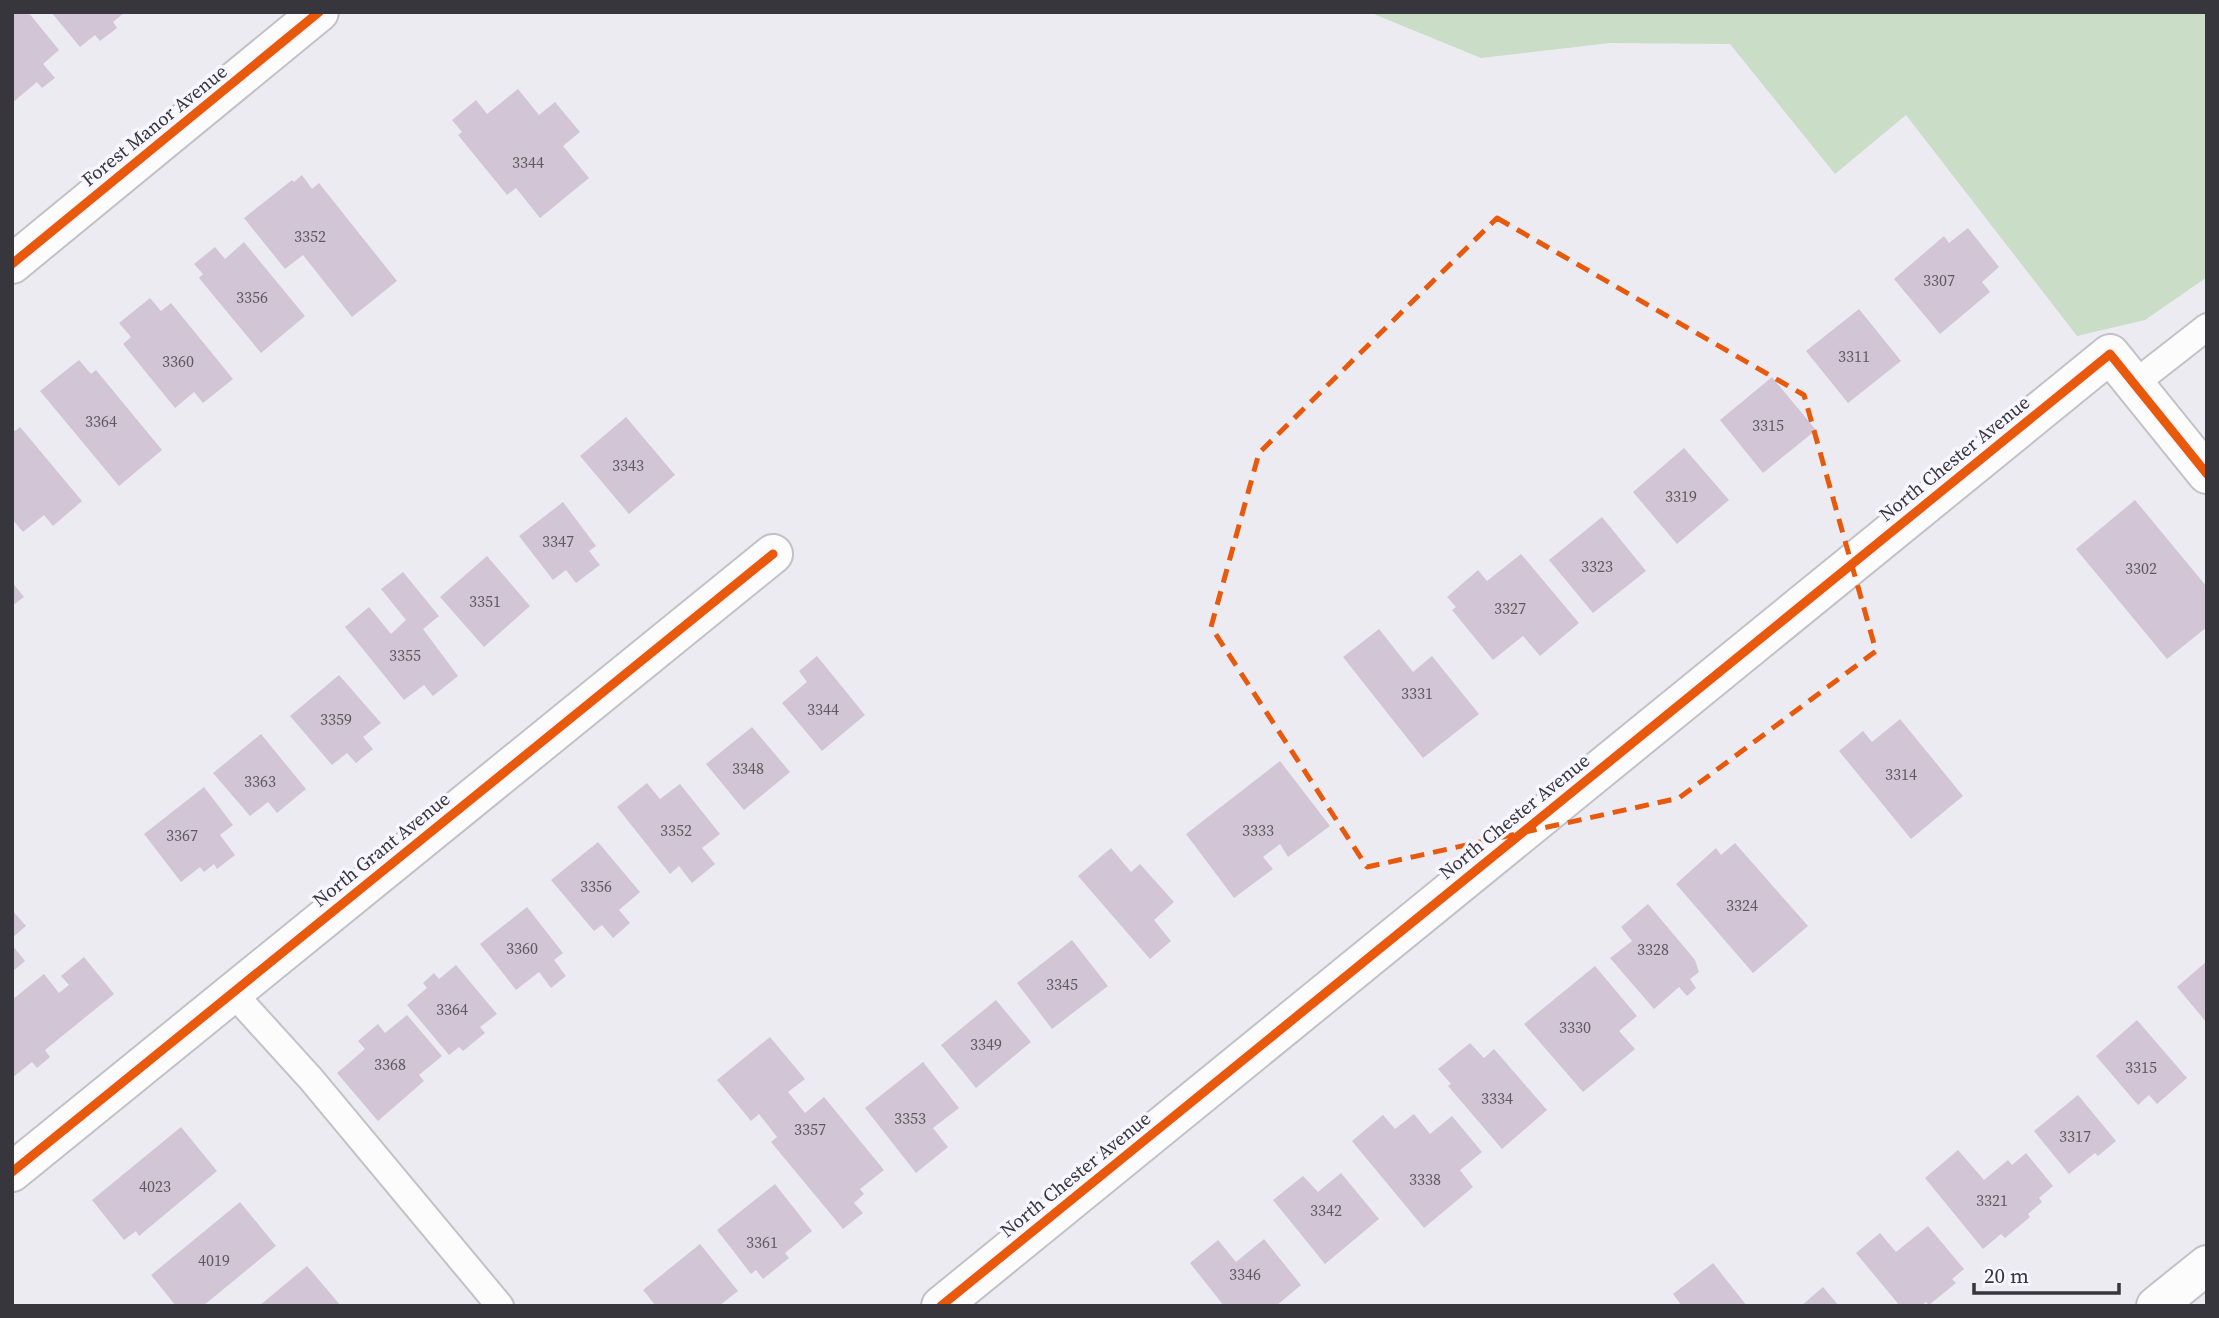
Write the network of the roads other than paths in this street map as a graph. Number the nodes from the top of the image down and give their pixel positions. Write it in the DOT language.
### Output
graph roads {
  1 [pos="319,12"];
  2 [pos="12,264"];
  3 [pos="2207,327"];
  4 [pos="2134,384"];
  5 [pos="2207,474"];
  6 [pos="773,554"];
  7 [pos="232,992"];
  8 [pos="12,1172"];
  9 [pos="2207,1265"];
  10 [pos="500,1306"];
  11 [pos="941,1306"];
  12 [pos="2156,1306"];
  1 -- 2 [label="street, Forest Manor Avenue"];
  3 -- 4 [label="lane"];
  4 -- 5 [label="street"];
  4 -- 11 [label="street, North Chester Avenue"];
  6 -- 7 [label="street, North Grant Avenue"];
  7 -- 8 [label="street, North Grant Avenue"];
  7 -- 10 [label="lane"];
  9 -- 12 [label="street"];
}
